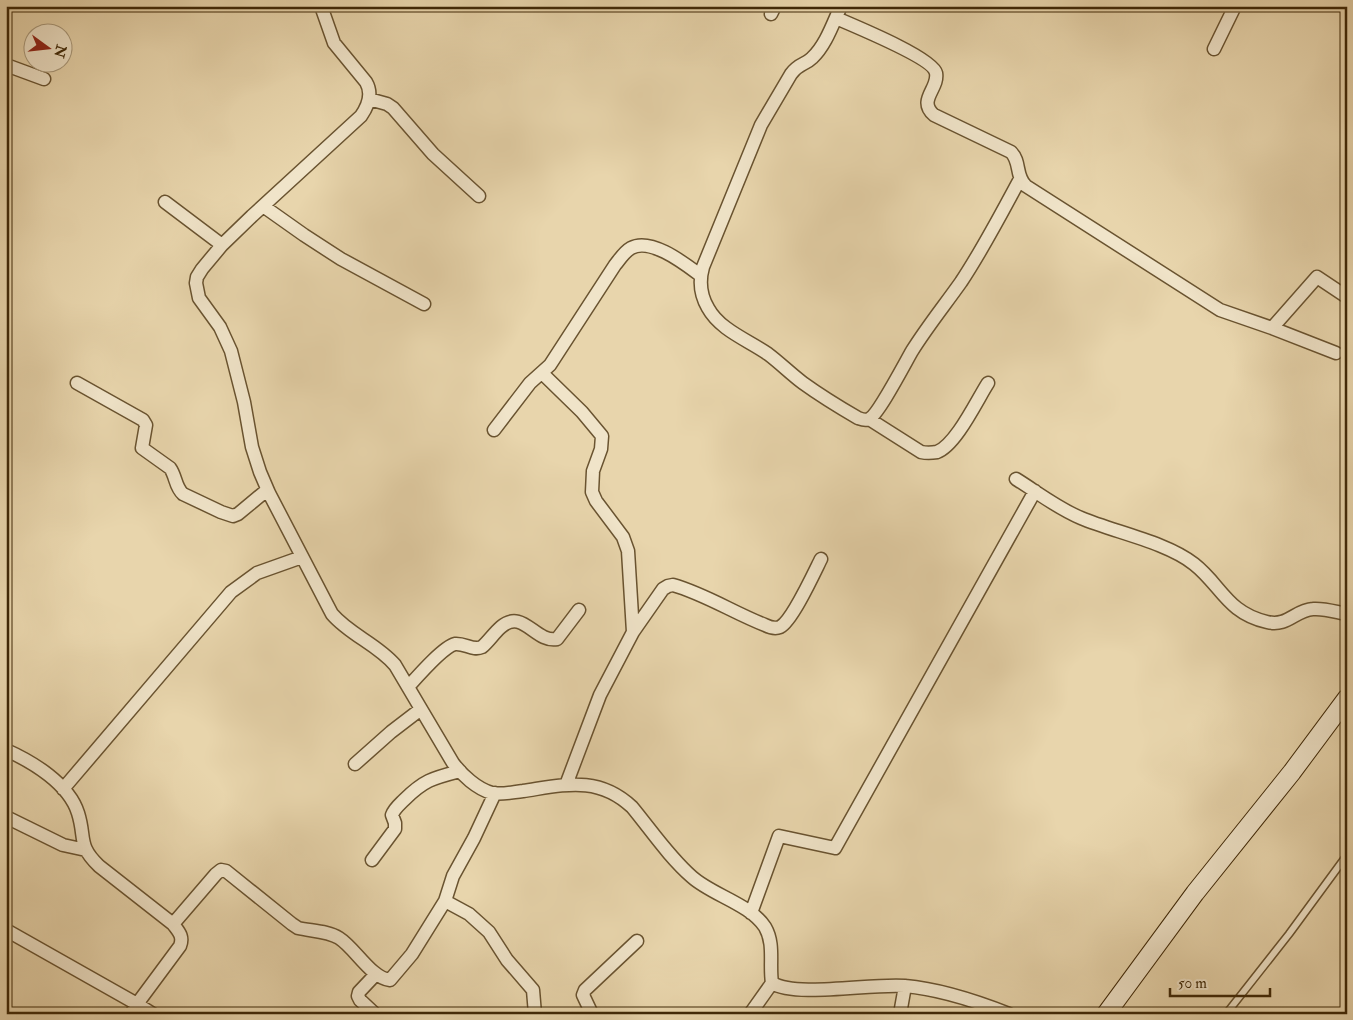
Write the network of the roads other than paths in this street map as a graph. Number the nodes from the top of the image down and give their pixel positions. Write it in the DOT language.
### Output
graph roads {
  1 [pos="321,6"];
  2 [pos="1235,6"];
  3 [pos="838,12"];
  4 [pos="1214,49"];
  5 [pos="6,65"];
  6 [pos="44,79"];
  7 [pos="369,99"];
  8 [pos="1020,179"];
  9 [pos="479,196"];
  10 [pos="165,202"];
  11 [pos="263,206"];
  12 [pos="222,245"];
  13 [pos="700,275"];
  14 [pos="1347,297"];
  15 [pos="424,304"];
  16 [pos="1272,328"];
  17 [pos="1336,353"];
  18 [pos="542,373"];
  19 [pos="988,382"];
  20 [pos="77,383"];
  21 [pos="869,419"];
  22 [pos="494,430"];
  23 [pos="1016,478"];
  24 [pos="268,490"];
  25 [pos="1035,491"];
  26 [pos="302,557"];
  27 [pos="821,558"];
  28 [pos="579,610"];
  29 [pos="1347,614"];
  30 [pos="633,632"];
  31 [pos="408,687"];
  32 [pos="1347,698"];
  33 [pos="421,709"];
  34 [pos="6,750"];
  35 [pos="356,764"];
  36 [pos="460,771"];
  37 [pos="566,785"];
  38 [pos="63,790"];
  39 [pos="494,793"];
  40 [pos="6,817"];
  41 [pos="86,850"];
  42 [pos="1346,857"];
  43 [pos="372,860"];
  44 [pos="445,901"];
  45 [pos="751,913"];
  46 [pos="173,924"];
  47 [pos="6,930"];
  48 [pos="637,941"];
  49 [pos="376,974"];
  50 [pos="772,983"];
  51 [pos="905,986"];
  52 [pos="134,1009"];
  53 [pos="154,1014"];
  54 [pos="376,1014"];
  55 [pos="535,1014"];
  56 [pos="592,1014"];
  57 [pos="750,1014"];
  58 [pos="900,1014"];
  59 [pos="1009,1014"];
  60 [pos="1106,1014"];
  61 [pos="1226,1014"];
  1 -- 7 [label="street"];
  2 -- 4 [label="street"];
  3 -- 8 [label="street"];
  3 -- 13 [label="street"];
  5 -- 6 [label="street"];
  7 -- 9 [label="street"];
  7 -- 11 [label="street"];
  8 -- 16 [label="street"];
  8 -- 21 [label="street"];
  10 -- 12 [label="street"];
  11 -- 12 [label="street"];
  11 -- 15 [label="street"];
  12 -- 24 [label="street"];
  13 -- 18 [label="street"];
  13 -- 21 [label="street"];
  14 -- 16 [label="street"];
  16 -- 17 [label="street"];
  18 -- 22 [label="street"];
  18 -- 30 [label="street"];
  19 -- 21 [label="street"];
  20 -- 24 [label="street"];
  23 -- 25 [label="street"];
  24 -- 26 [label="street"];
  25 -- 29 [label="street"];
  25 -- 45 [label="street"];
  26 -- 31 [label="street"];
  26 -- 38 [label="street"];
  27 -- 30 [label="street"];
  28 -- 31 [label="street"];
  30 -- 37 [label="street"];
  31 -- 33 [label="street"];
  32 -- 60 [label="street"];
  33 -- 35 [label="street"];
  33 -- 36 [label="street"];
  34 -- 38 [label="street"];
  36 -- 39 [label="street"];
  36 -- 43 [label="street"];
  37 -- 39 [label="street"];
  37 -- 45 [label="street"];
  38 -- 41 [label="street"];
  39 -- 44 [label="street"];
  40 -- 41 [label="street"];
  41 -- 46 [label="street"];
  42 -- 61 [label="lane"];
  44 -- 49 [label="street"];
  44 -- 55 [label="street"];
  45 -- 50 [label="street"];
  46 -- 49 [label="street"];
  46 -- 52 [label="street"];
  47 -- 52 [label="street"];
  48 -- 56 [label="street"];
  49 -- 54 [label="street"];
  50 -- 51 [label="street"];
  50 -- 57 [label="street"];
  51 -- 58 [label="street"];
  51 -- 59 [label="street"];
  52 -- 53 [label="street"];
}
